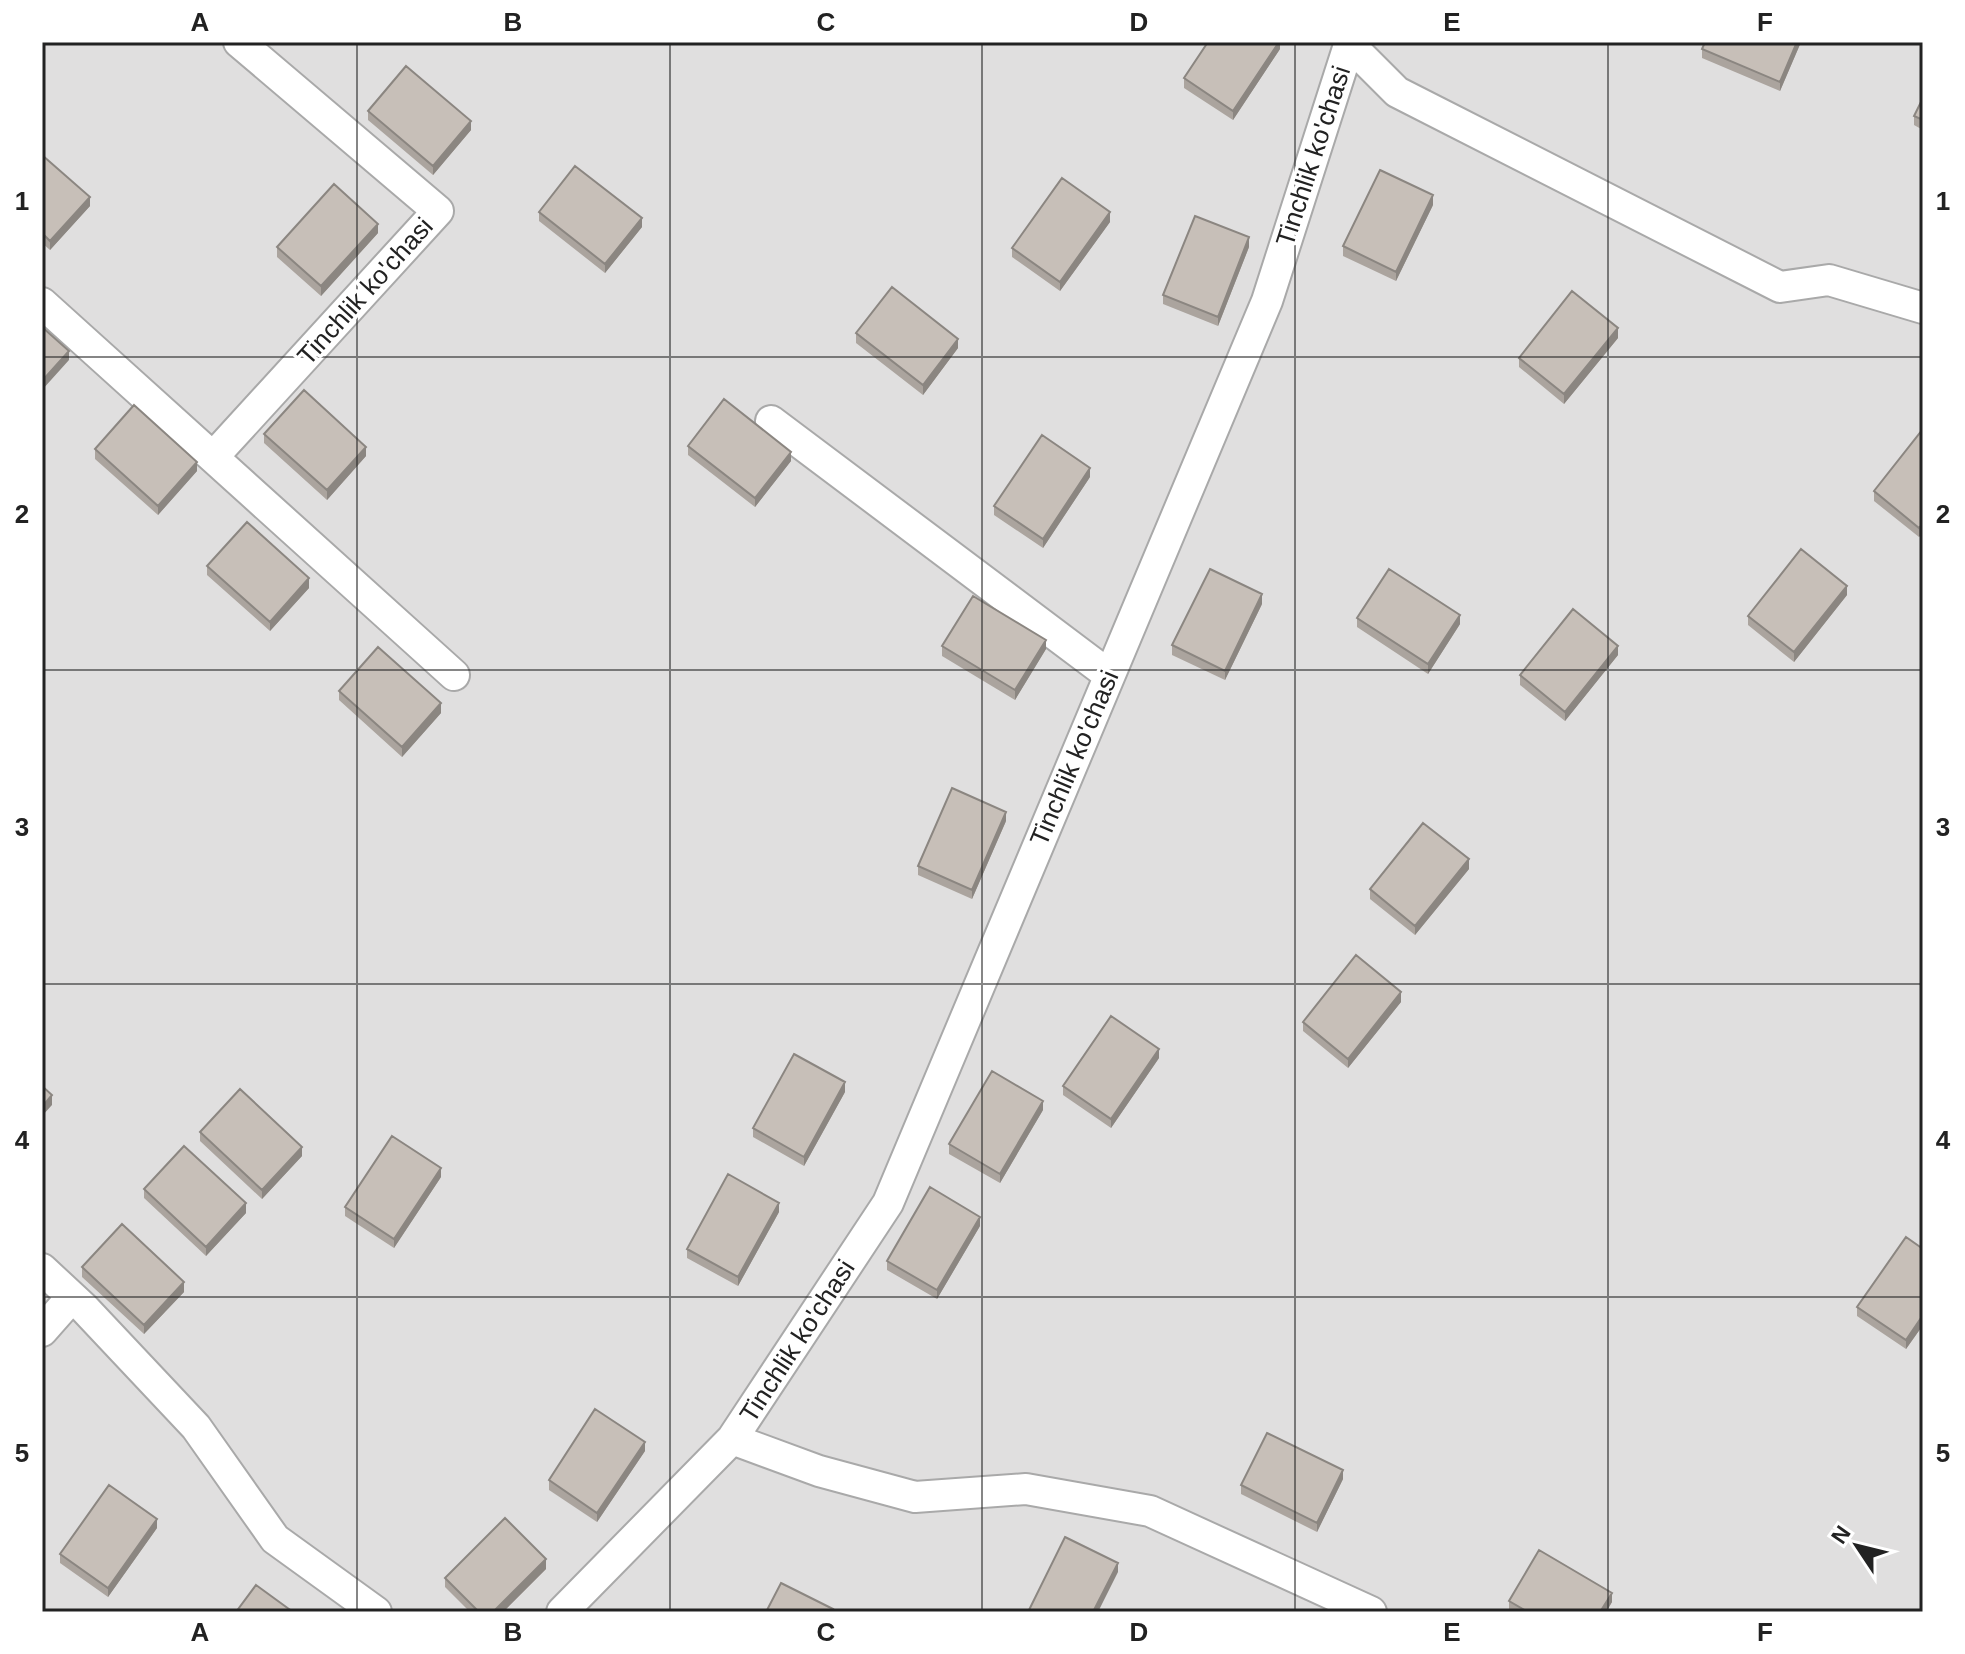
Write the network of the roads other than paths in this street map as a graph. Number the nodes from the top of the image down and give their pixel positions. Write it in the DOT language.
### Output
graph roads {
  1 [pos="239,42"];
  2 [pos="1349,43"];
  3 [pos="42,303"];
  4 [pos="1923,308"];
  5 [pos="771,421"];
  6 [pos="213,457"];
  7 [pos="454,675"];
  8 [pos="1109,675"];
  9 [pos="42,1269"];
  10 [pos="72,1297"];
  11 [pos="42,1331"];
  12 [pos="732,1439"];
  13 [pos="376,1612"];
  14 [pos="562,1612"];
  15 [pos="1371,1612"];
  1 -- 6 [label="street, Tinchlik ko'chasi"];
  2 -- 4 [label="street, Tinchlik ko'chasi"];
  2 -- 8 [label="street, Tinchlik ko'chasi"];
  3 -- 6 [label="street"];
  5 -- 8 [label="street"];
  6 -- 7 [label="street"];
  8 -- 12 [label="street, Tinchlik ko'chasi"];
  9 -- 10 [label="street"];
  10 -- 11 [label="street"];
  10 -- 13 [label="street"];
  12 -- 14 [label="street, Tinchlik ko'chasi"];
  12 -- 15 [label="street, Tinchlik ko'chasi"];
}
